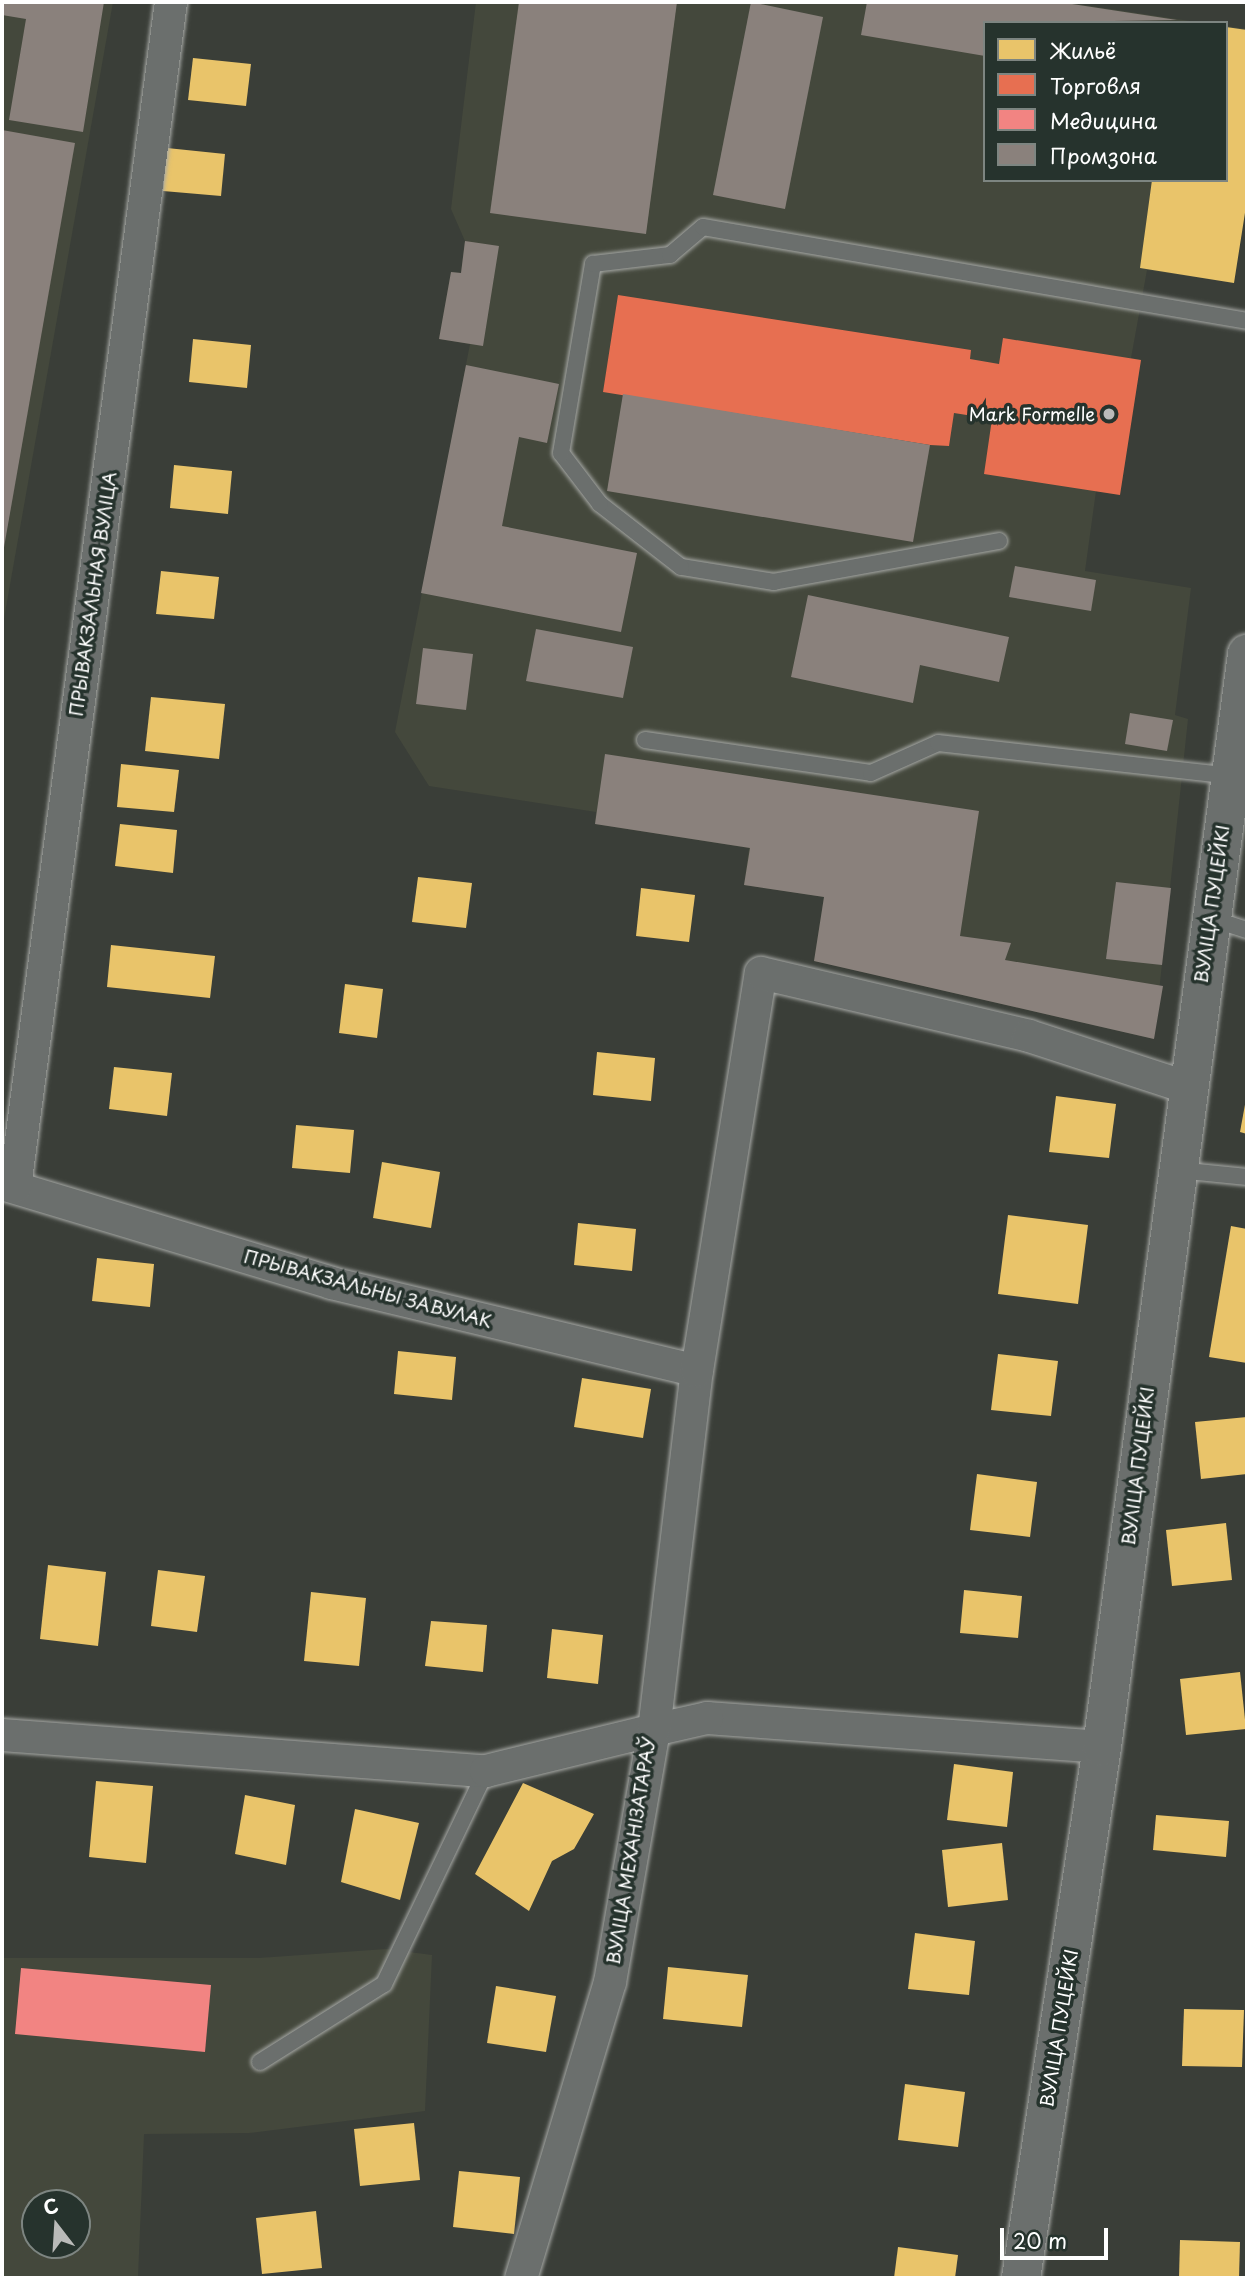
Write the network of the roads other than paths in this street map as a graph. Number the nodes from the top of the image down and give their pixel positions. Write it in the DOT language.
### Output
graph roads {
  1 [pos="171,2"];
  2 [pos="1247,321"];
  3 [pos="999,541"];
  4 [pos="1247,663"];
  5 [pos="645,740"];
  6 [pos="1230,776"];
  7 [pos="1210,918"];
  8 [pos="1247,930"];
  9 [pos="1186,1087"];
  10 [pos="1176,1170"];
  11 [pos="1247,1177"];
  12 [pos="9,1185"];
  13 [pos="697,1371"];
  14 [pos="654,1730"];
  15 [pos="2,1735"];
  16 [pos="1102,1747"];
  17 [pos="486,1771"];
  18 [pos="260,2062"];
  19 [pos="521,2278"];
  20 [pos="1021,2278"];
  1 -- 12 [label="street, ПРЫВАКЗАЛЬНАЯ ВУЛІЦА"];
  2 -- 3 [label="lane"];
  4 -- 6 [label="main road, ВУЛІЦА ПУЦЕЙКІ"];
  5 -- 6 [label="lane"];
  6 -- 7 [label="main road, ВУЛІЦА ПУЦЕЙКІ"];
  7 -- 8 [label="lane"];
  7 -- 9 [label="main road, ВУЛІЦА ПУЦЕЙКІ"];
  9 -- 10 [label="main road, ВУЛІЦА ПУЦЕЙКІ"];
  9 -- 13 [label="street"];
  10 -- 11 [label="lane"];
  10 -- 16 [label="main road, ВУЛІЦА ПУЦЕЙКІ"];
  12 -- 13 [label="street, ПРЫВАКЗАЛЬНЫ ЗАВУЛАК"];
  13 -- 14 [label="street"];
  14 -- 16 [label="street"];
  14 -- 17 [label="street, ВУЛІЦА МЕХАНІЗАТАРАЎ"];
  14 -- 19 [label="street, ВУЛІЦА МЕХАНІЗАТАРАЎ"];
  15 -- 17 [label="street, ВУЛІЦА МЕХАНІЗАТАРАЎ"];
  16 -- 20 [label="main road, ВУЛІЦА ПУЦЕЙКІ"];
  17 -- 18 [label="lane"];
}
